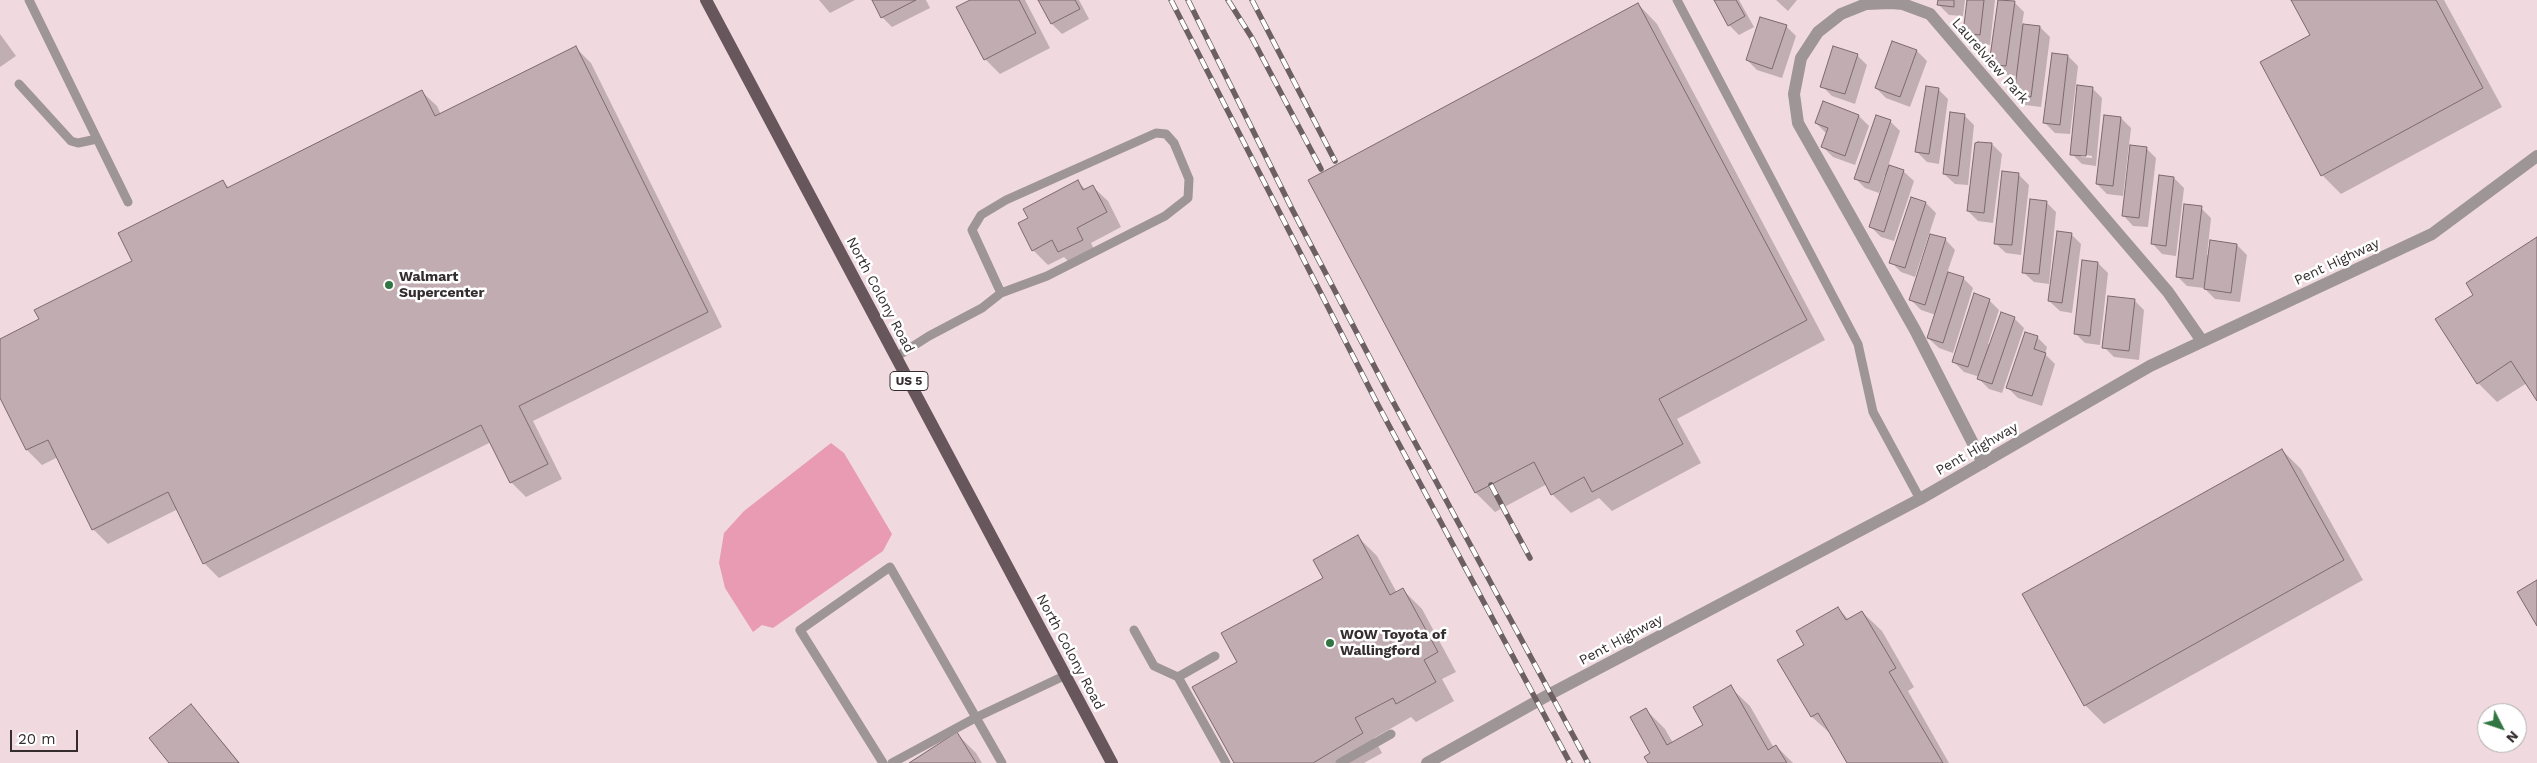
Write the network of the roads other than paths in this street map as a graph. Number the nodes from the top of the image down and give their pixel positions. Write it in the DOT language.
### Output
graph roads {
  1 [pos="29,0"];
  2 [pos="706,0"];
  3 [pos="1677,0"];
  4 [pos="19,84"];
  5 [pos="97,139"];
  6 [pos="2537,156"];
  7 [pos="128,202"];
  8 [pos="1001,293"];
  9 [pos="2202,342"];
  10 [pos="896,357"];
  11 [pos="1983,463"];
  12 [pos="1920,500"];
  13 [pos="1134,630"];
  14 [pos="1216,656"];
  15 [pos="1066,675"];
  16 [pos="1178,677"];
  17 [pos="977,717"];
  18 [pos="1391,734"];
  19 [pos="883,763"];
  20 [pos="892,763"];
  21 [pos="1002,763"];
  22 [pos="1112,763"];
  23 [pos="1226,763"];
  24 [pos="1340,763"];
  25 [pos="1427,763"];
  1 -- 5 [label="lane"];
  2 -- 10 [label="main road, North Colony Road / US 5"];
  3 -- 12 [label="lane"];
  4 -- 5 [label="lane"];
  5 -- 7 [label="lane"];
  6 -- 9 [label="street, Pent Highway"];
  8 -- 8 [label="lane"];
  8 -- 10 [label="lane"];
  9 -- 11 [label="street, Pent Highway"];
  9 -- 11 [label="street, Laurelview Park"];
  10 -- 15 [label="main road, North Colony Road / US 5"];
  11 -- 12 [label="street, Pent Highway"];
  12 -- 25 [label="street, Pent Highway"];
  13 -- 16 [label="lane"];
  14 -- 16 [label="lane"];
  15 -- 17 [label="lane"];
  15 -- 22 [label="main road, North Colony Road / US 5"];
  16 -- 23 [label="lane"];
  17 -- 19 [label="lane"];
  17 -- 20 [label="lane"];
  17 -- 21 [label="lane"];
  18 -- 24 [label="lane"];
}
